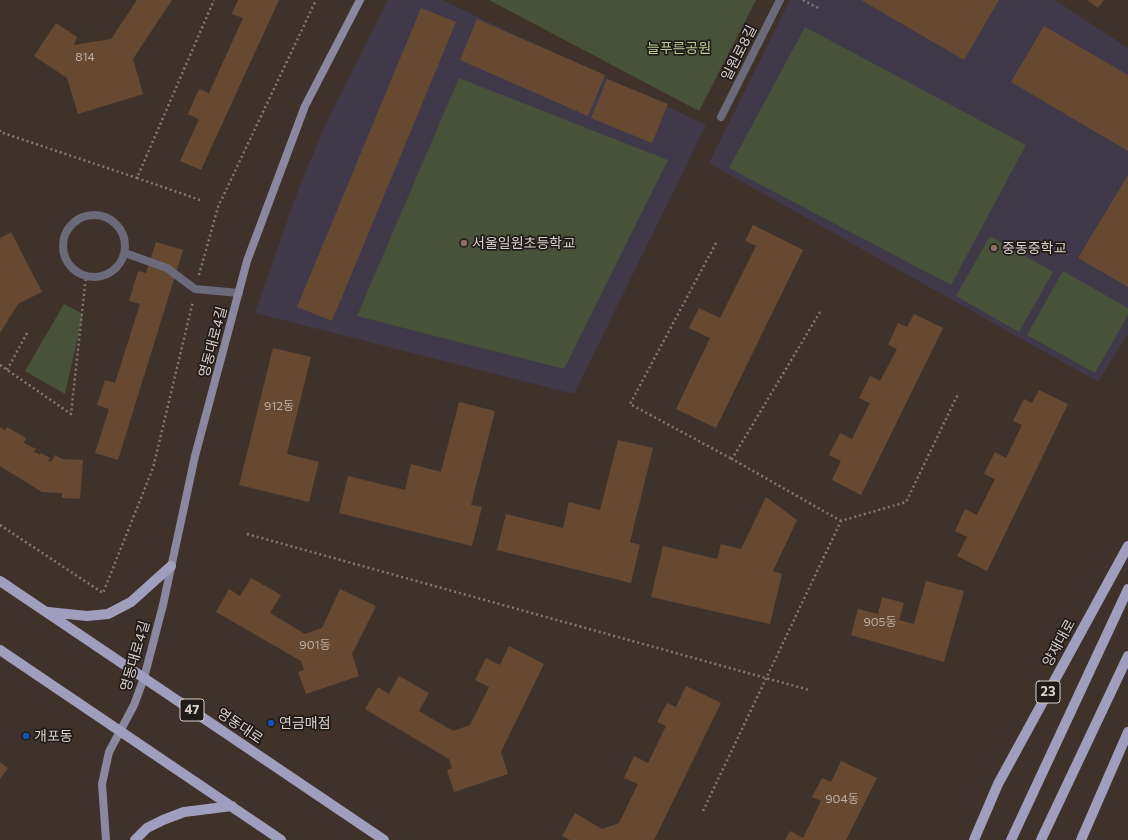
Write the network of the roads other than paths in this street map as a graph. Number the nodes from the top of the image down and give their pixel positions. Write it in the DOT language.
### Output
graph roads {
  1 [pos="360,0"];
  2 [pos="780,0"];
  3 [pos="721,117"];
  4 [pos="125,253"];
  5 [pos="239,293"];
  6 [pos="1128,546"];
  7 [pos="172,566"];
  8 [pos="0,581"];
  9 [pos="1128,589"];
  10 [pos="47,612"];
  11 [pos="0,650"];
  12 [pos="1128,656"];
  13 [pos="144,678"];
  14 [pos="120,730"];
  15 [pos="1128,732"];
  16 [pos="232,806"];
  17 [pos="106,840"];
  18 [pos="135,840"];
  19 [pos="281,840"];
  20 [pos="384,840"];
  21 [pos="974,840"];
  22 [pos="1012,840"];
  23 [pos="1041,840"];
  24 [pos="1081,840"];
  1 -- 5 [label="street, 영동대로4길"];
  2 -- 3 [label="street, 일원로8길"];
  4 -- 4 [label="street"];
  4 -- 5 [label="street"];
  5 -- 7 [label="street, 영동대로4길"];
  6 -- 21 [label="main road, 양재대로 / 23"];
  7 -- 10 [label="main road"];
  7 -- 13 [label="street, 영동대로4길"];
  8 -- 10 [label="main road, 영동대로 / 47"];
  9 -- 22 [label="main road"];
  10 -- 13 [label="main road, 영동대로 / 47"];
  11 -- 14 [label="main road"];
  12 -- 23 [label="main road"];
  13 -- 14 [label="street, 영동대로4길"];
  13 -- 20 [label="main road, 영동대로 / 47"];
  14 -- 16 [label="main road"];
  14 -- 17 [label="street, 영동대로4길"];
  15 -- 24 [label="main road"];
  16 -- 18 [label="main road"];
  16 -- 19 [label="main road"];
}
